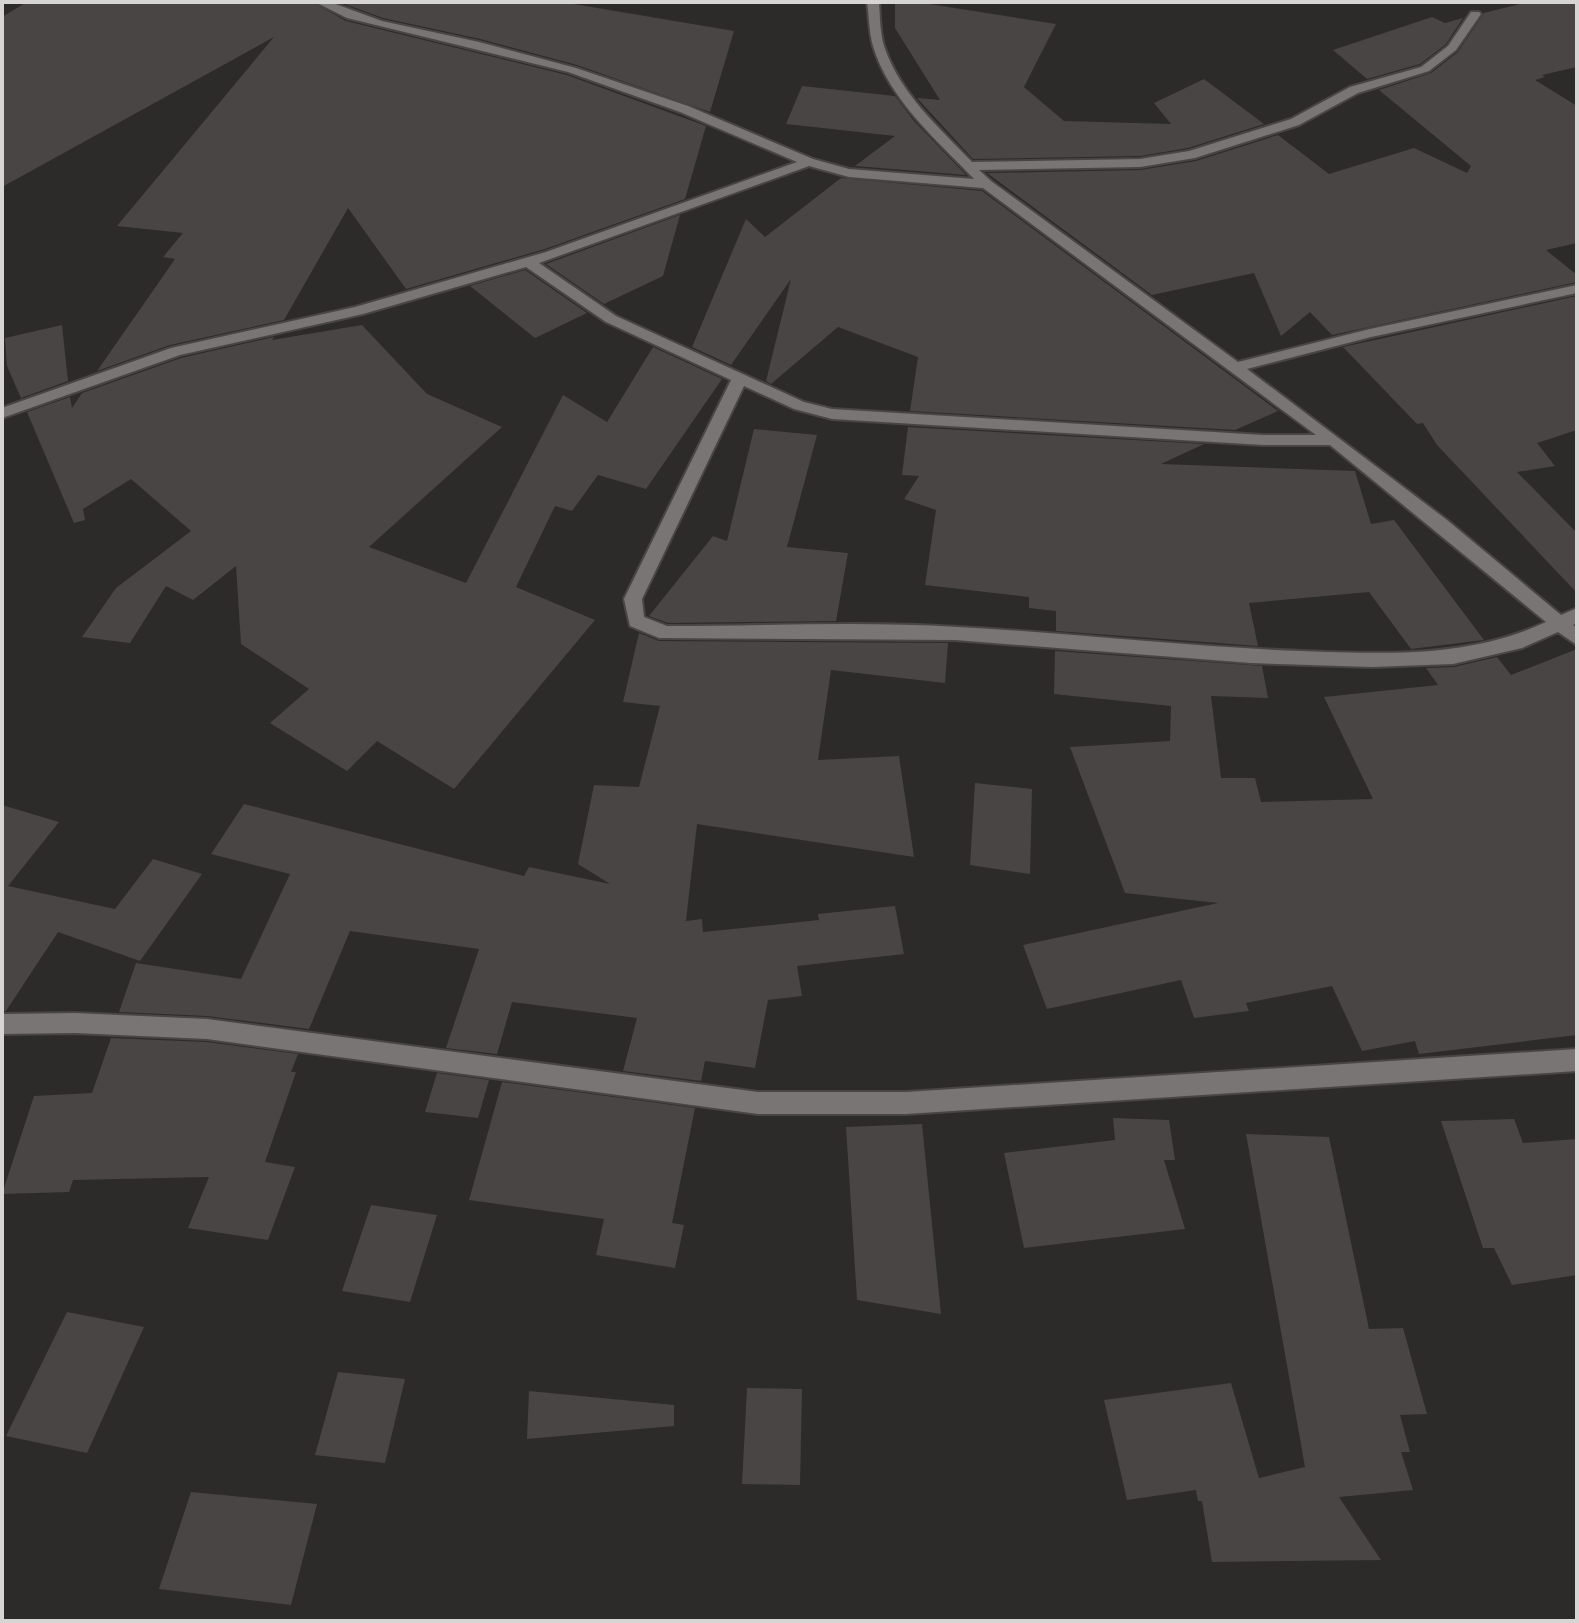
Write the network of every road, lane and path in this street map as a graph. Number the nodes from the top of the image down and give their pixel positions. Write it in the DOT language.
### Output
graph roads {
  1 [pos="321,2"];
  2 [pos="873,2"];
  3 [pos="1475,14"];
  4 [pos="808,162"];
  5 [pos="967,166"];
  6 [pos="986,184"];
  7 [pos="528,262"];
  8 [pos="1577,289"];
  9 [pos="1237,367"];
  10 [pos="740,378"];
  11 [pos="2,413"];
  12 [pos="1334,440"];
  13 [pos="1577,615"];
  14 [pos="1557,622"];
  15 [pos="1577,638"];
  16 [pos="2,1024"];
  17 [pos="1577,1060"];
  1 -- 4 [label="street"];
  2 -- 5 [label="street"];
  3 -- 5 [label="street"];
  4 -- 6 [label="street"];
  4 -- 7 [label="street"];
  5 -- 6 [label="street"];
  6 -- 9 [label="street"];
  7 -- 10 [label="street"];
  7 -- 11 [label="street"];
  8 -- 9 [label="street"];
  9 -- 12 [label="street"];
  10 -- 12 [label="street"];
  10 -- 14 [label="street"];
  12 -- 14 [label="street"];
  13 -- 14 [label="street"];
  14 -- 15 [label="street"];
  16 -- 17 [label="street"];
}
